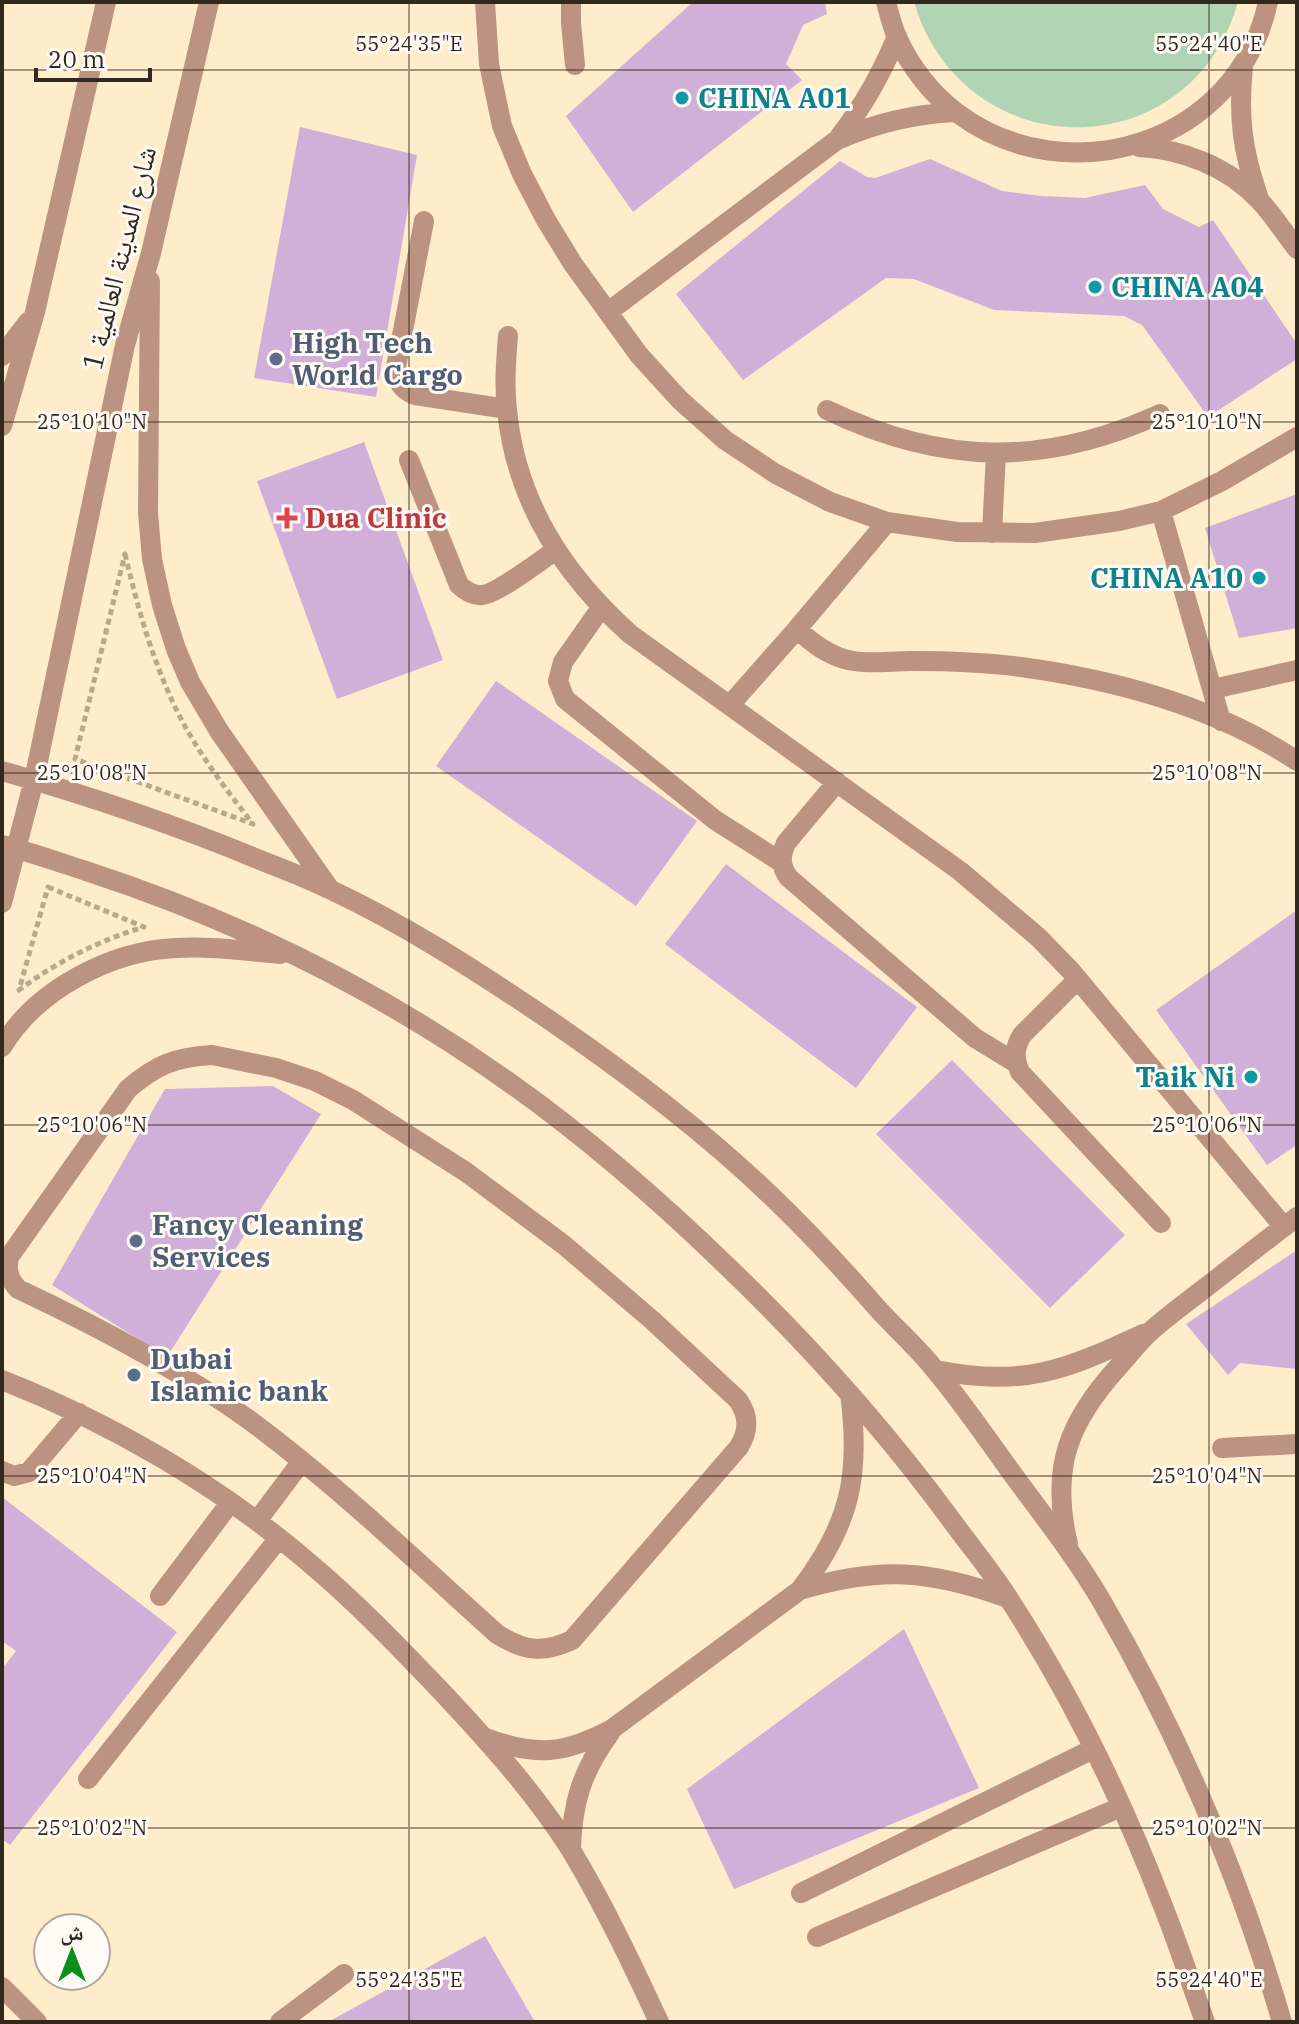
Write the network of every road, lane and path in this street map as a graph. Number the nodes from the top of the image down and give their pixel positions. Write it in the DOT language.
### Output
graph roads {
  1 [pos="106,2"];
  2 [pos="209,2"];
  3 [pos="485,2"];
  4 [pos="571,2"];
  5 [pos="886,2"];
  6 [pos="1268,2"];
  7 [pos="897,36"];
  8 [pos="1243,63"];
  9 [pos="575,65"];
  10 [pos="955,112"];
  11 [pos="837,140"];
  12 [pos="1130,147"];
  13 [pos="1259,199"];
  14 [pos="424,221"];
  15 [pos="1297,249"];
  16 [pos="151,253"];
  17 [pos="35,312"];
  18 [pos="608,312"];
  19 [pos="508,336"];
  20 [pos="2,356"];
  21 [pos="507,409"];
  22 [pos="827,410"];
  23 [pos="1160,414"];
  24 [pos="2,426"];
  25 [pos="1297,437"];
  26 [pos="996,453"];
  27 [pos="409,460"];
  28 [pos="1161,511"];
  29 [pos="887,522"];
  30 [pos="992,533"];
  31 [pos="556,550"];
  32 [pos="125,554"];
  33 [pos="601,608"];
  34 [pos="797,629"];
  35 [pos="1297,670"];
  36 [pos="1213,689"];
  37 [pos="730,705"];
  38 [pos="1221,721"];
  39 [pos="1297,761"];
  40 [pos="2,771"];
  41 [pos="34,780"];
  42 [pos="837,782"];
  43 [pos="9,846"];
  44 [pos="781,862"];
  45 [pos="329,888"];
  46 [pos="2,903"];
  47 [pos="293,955"];
  48 [pos="1078,979"];
  49 [pos="19,990"];
  50 [pos="2,1047"];
  51 [pos="1016,1063"];
  52 [pos="1291,1222"];
  53 [pos="1161,1223"];
  54 [pos="1151,1331"];
  55 [pos="936,1370"];
  56 [pos="2,1380"];
  57 [pos="850,1394"];
  58 [pos="79,1413"];
  59 [pos="1297,1444"];
  60 [pos="1222,1448"];
  61 [pos="302,1461"];
  62 [pos="2,1471"];
  63 [pos="230,1503"];
  64 [pos="257,1521"];
  65 [pos="279,1538"];
  66 [pos="1070,1552"];
  67 [pos="800,1590"];
  68 [pos="160,1596"];
  69 [pos="1008,1598"];
  70 [pos="612,1729"];
  71 [pos="485,1738"];
  72 [pos="1093,1749"];
  73 [pos="88,1779"];
  74 [pos="1121,1807"];
  75 [pos="571,1850"];
  76 [pos="801,1893"];
  77 [pos="817,1937"];
  78 [pos="344,1974"];
  79 [pos="2,1987"];
  80 [pos="37,2022"];
  81 [pos="280,2022"];
  82 [pos="659,2022"];
  83 [pos="1205,2022"];
  84 [pos="1282,2022"];
  1 -- 17 [label="street"];
  2 -- 16 [label="street, شارع المدينة العالمية 1"];
  3 -- 18 [label="street"];
  4 -- 9 [label="street"];
  5 -- 7 [label="street"];
  6 -- 8 [label="street"];
  7 -- 10 [label="street"];
  7 -- 11 [label="street"];
  8 -- 12 [label="street"];
  8 -- 13 [label="street"];
  10 -- 11 [label="street"];
  10 -- 12 [label="street"];
  11 -- 18 [label="street"];
  12 -- 13 [label="street"];
  13 -- 15 [label="street"];
  14 -- 21 [label="street"];
  16 -- 41 [label="street, شارع المدينة العالمية 1"];
  16 -- 45 [label="street"];
  17 -- 20 [label="street"];
  17 -- 24 [label="street"];
  18 -- 29 [label="street"];
  19 -- 21 [label="street"];
  21 -- 31 [label="street"];
  22 -- 26 [label="street"];
  23 -- 26 [label="street"];
  25 -- 28 [label="street"];
  26 -- 30 [label="street"];
  27 -- 31 [label="street"];
  28 -- 30 [label="street"];
  28 -- 36 [label="street"];
  29 -- 30 [label="street"];
  29 -- 34 [label="street"];
  31 -- 33 [label="street"];
  32 -- 32 [label="path"];
  33 -- 37 [label="street"];
  33 -- 44 [label="street"];
  34 -- 37 [label="street"];
  34 -- 38 [label="street"];
  35 -- 36 [label="street"];
  36 -- 38 [label="street"];
  37 -- 42 [label="street"];
  38 -- 39 [label="street"];
  40 -- 41 [label="street"];
  41 -- 43 [label="street, شارع المدينة العالمية 1"];
  41 -- 45 [label="street"];
  42 -- 44 [label="street"];
  42 -- 48 [label="street"];
  43 -- 46 [label="street, شارع المدينة العالمية 1"];
  43 -- 47 [label="street"];
  44 -- 51 [label="street"];
  45 -- 55 [label="street"];
  47 -- 50 [label="street"];
  47 -- 57 [label="street"];
  48 -- 51 [label="street"];
  48 -- 52 [label="street"];
  49 -- 49 [label="path"];
  51 -- 53 [label="street"];
  52 -- 54 [label="street"];
  54 -- 55 [label="street"];
  54 -- 66 [label="street"];
  55 -- 66 [label="street"];
  56 -- 58 [label="street"];
  57 -- 67 [label="street"];
  57 -- 69 [label="street"];
  58 -- 62 [label="street"];
  58 -- 63 [label="street"];
  59 -- 60 [label="street"];
  61 -- 61 [label="street"];
  61 -- 64 [label="street"];
  63 -- 64 [label="street"];
  63 -- 68 [label="street"];
  64 -- 65 [label="street"];
  65 -- 71 [label="street"];
  65 -- 73 [label="street"];
  66 -- 84 [label="street"];
  67 -- 69 [label="street"];
  67 -- 70 [label="street"];
  69 -- 72 [label="street"];
  70 -- 71 [label="street"];
  70 -- 75 [label="street"];
  71 -- 75 [label="street"];
  72 -- 74 [label="street"];
  72 -- 76 [label="street"];
  74 -- 77 [label="street"];
  74 -- 83 [label="street"];
  75 -- 82 [label="street"];
  78 -- 81 [label="street"];
  79 -- 80 [label="street"];
}
